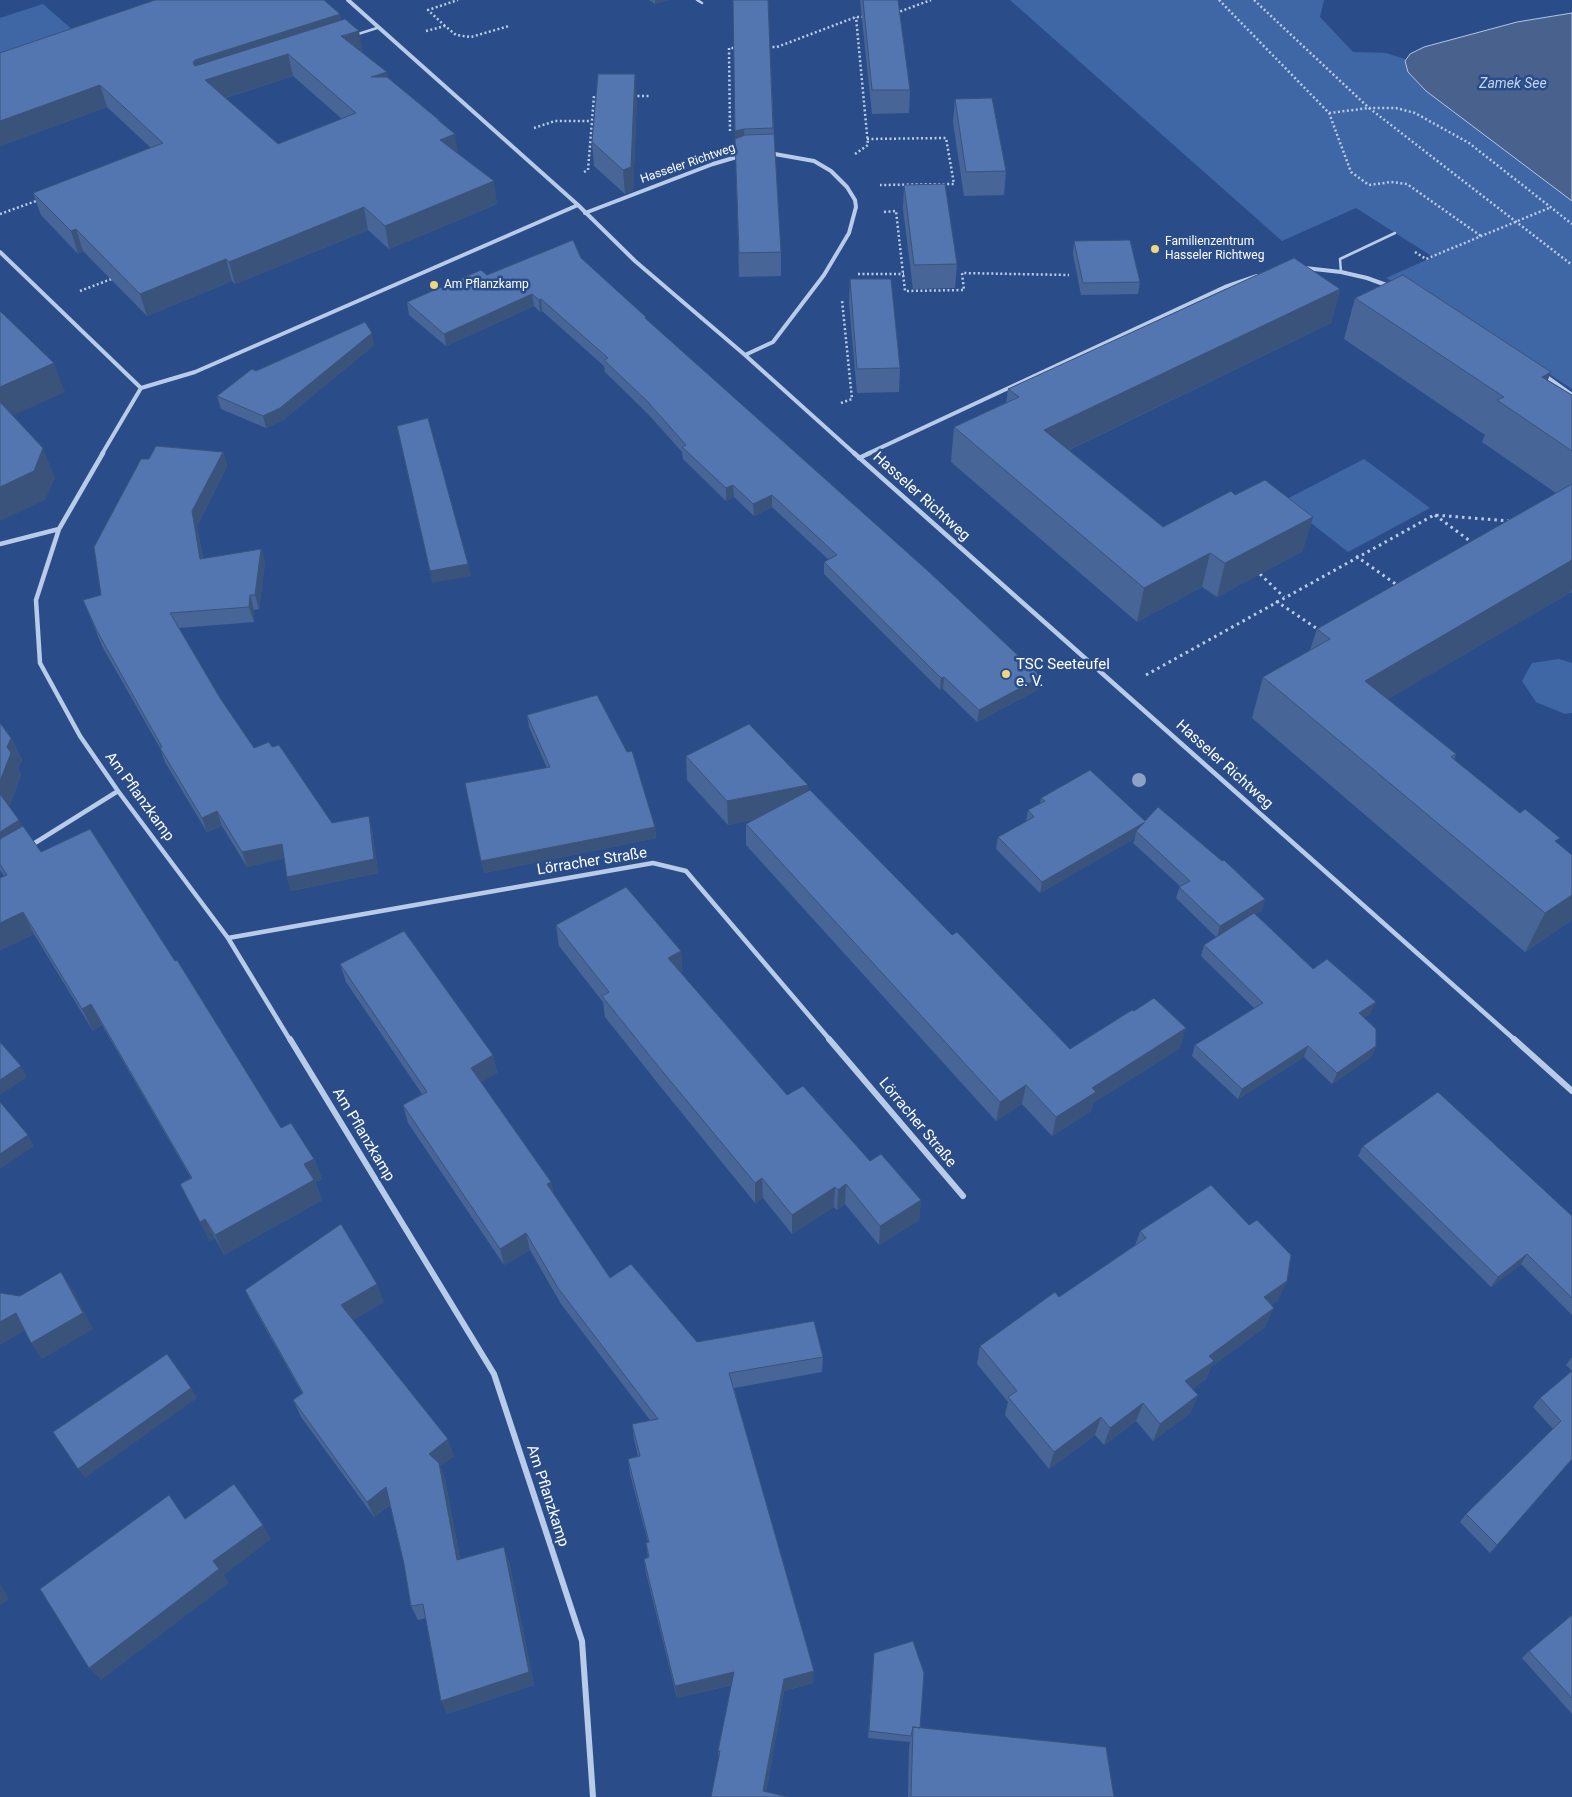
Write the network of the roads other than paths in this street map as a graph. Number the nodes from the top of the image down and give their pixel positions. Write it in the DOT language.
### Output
graph roads {
  1 [pos="348,0"];
  2 [pos="698,0"];
  3 [pos="702,3"];
  4 [pos="377,28"];
  5 [pos="354,35"];
  6 [pos="768,153"];
  7 [pos="745,155"];
  8 [pos="578,206"];
  9 [pos="585,213"];
  10 [pos="1395,233"];
  11 [pos="0,252"];
  12 [pos="1297,269"];
  13 [pos="1341,272"];
  14 [pos="1264,274"];
  15 [pos="1394,288"];
  16 [pos="745,354"];
  17 [pos="1540,372"];
  18 [pos="140,388"];
  19 [pos="1572,395"];
  20 [pos="859,458"];
  21 [pos="60,529"];
  22 [pos="0,544"];
  23 [pos="118,790"];
  24 [pos="25,849"];
  25 [pos="228,938"];
  26 [pos="1572,1091"];
  27 [pos="964,1196"];
  28 [pos="593,1797"];
  1 -- 4 [label="street, Hasseler Richtweg"];
  2 -- 3 [label="lane"];
  4 -- 5 [label="lane"];
  4 -- 8 [label="street, Hasseler Richtweg"];
  6 -- 16 [label="street"];
  7 -- 9 [label="street, Hasseler Richtweg"];
  8 -- 9 [label="street, Hasseler Richtweg"];
  8 -- 18 [label="street"];
  9 -- 16 [label="street, Hasseler Richtweg"];
  10 -- 13 [label="lane"];
  11 -- 18 [label="street"];
  12 -- 13 [label="street"];
  13 -- 15 [label="street"];
  14 -- 20 [label="street, Hasseler Richtweg"];
  16 -- 20 [label="street, Hasseler Richtweg"];
  17 -- 19 [label="street"];
  18 -- 21 [label="street, Am Pflanzkamp"];
  20 -- 26 [label="street, Hasseler Richtweg"];
  21 -- 22 [label="street"];
  21 -- 23 [label="street, Am Pflanzkamp"];
  23 -- 24 [label="street"];
  23 -- 25 [label="street, Am Pflanzkamp"];
  25 -- 27 [label="street, Lörracher Straße"];
  25 -- 28 [label="street, Am Pflanzkamp"];
}
